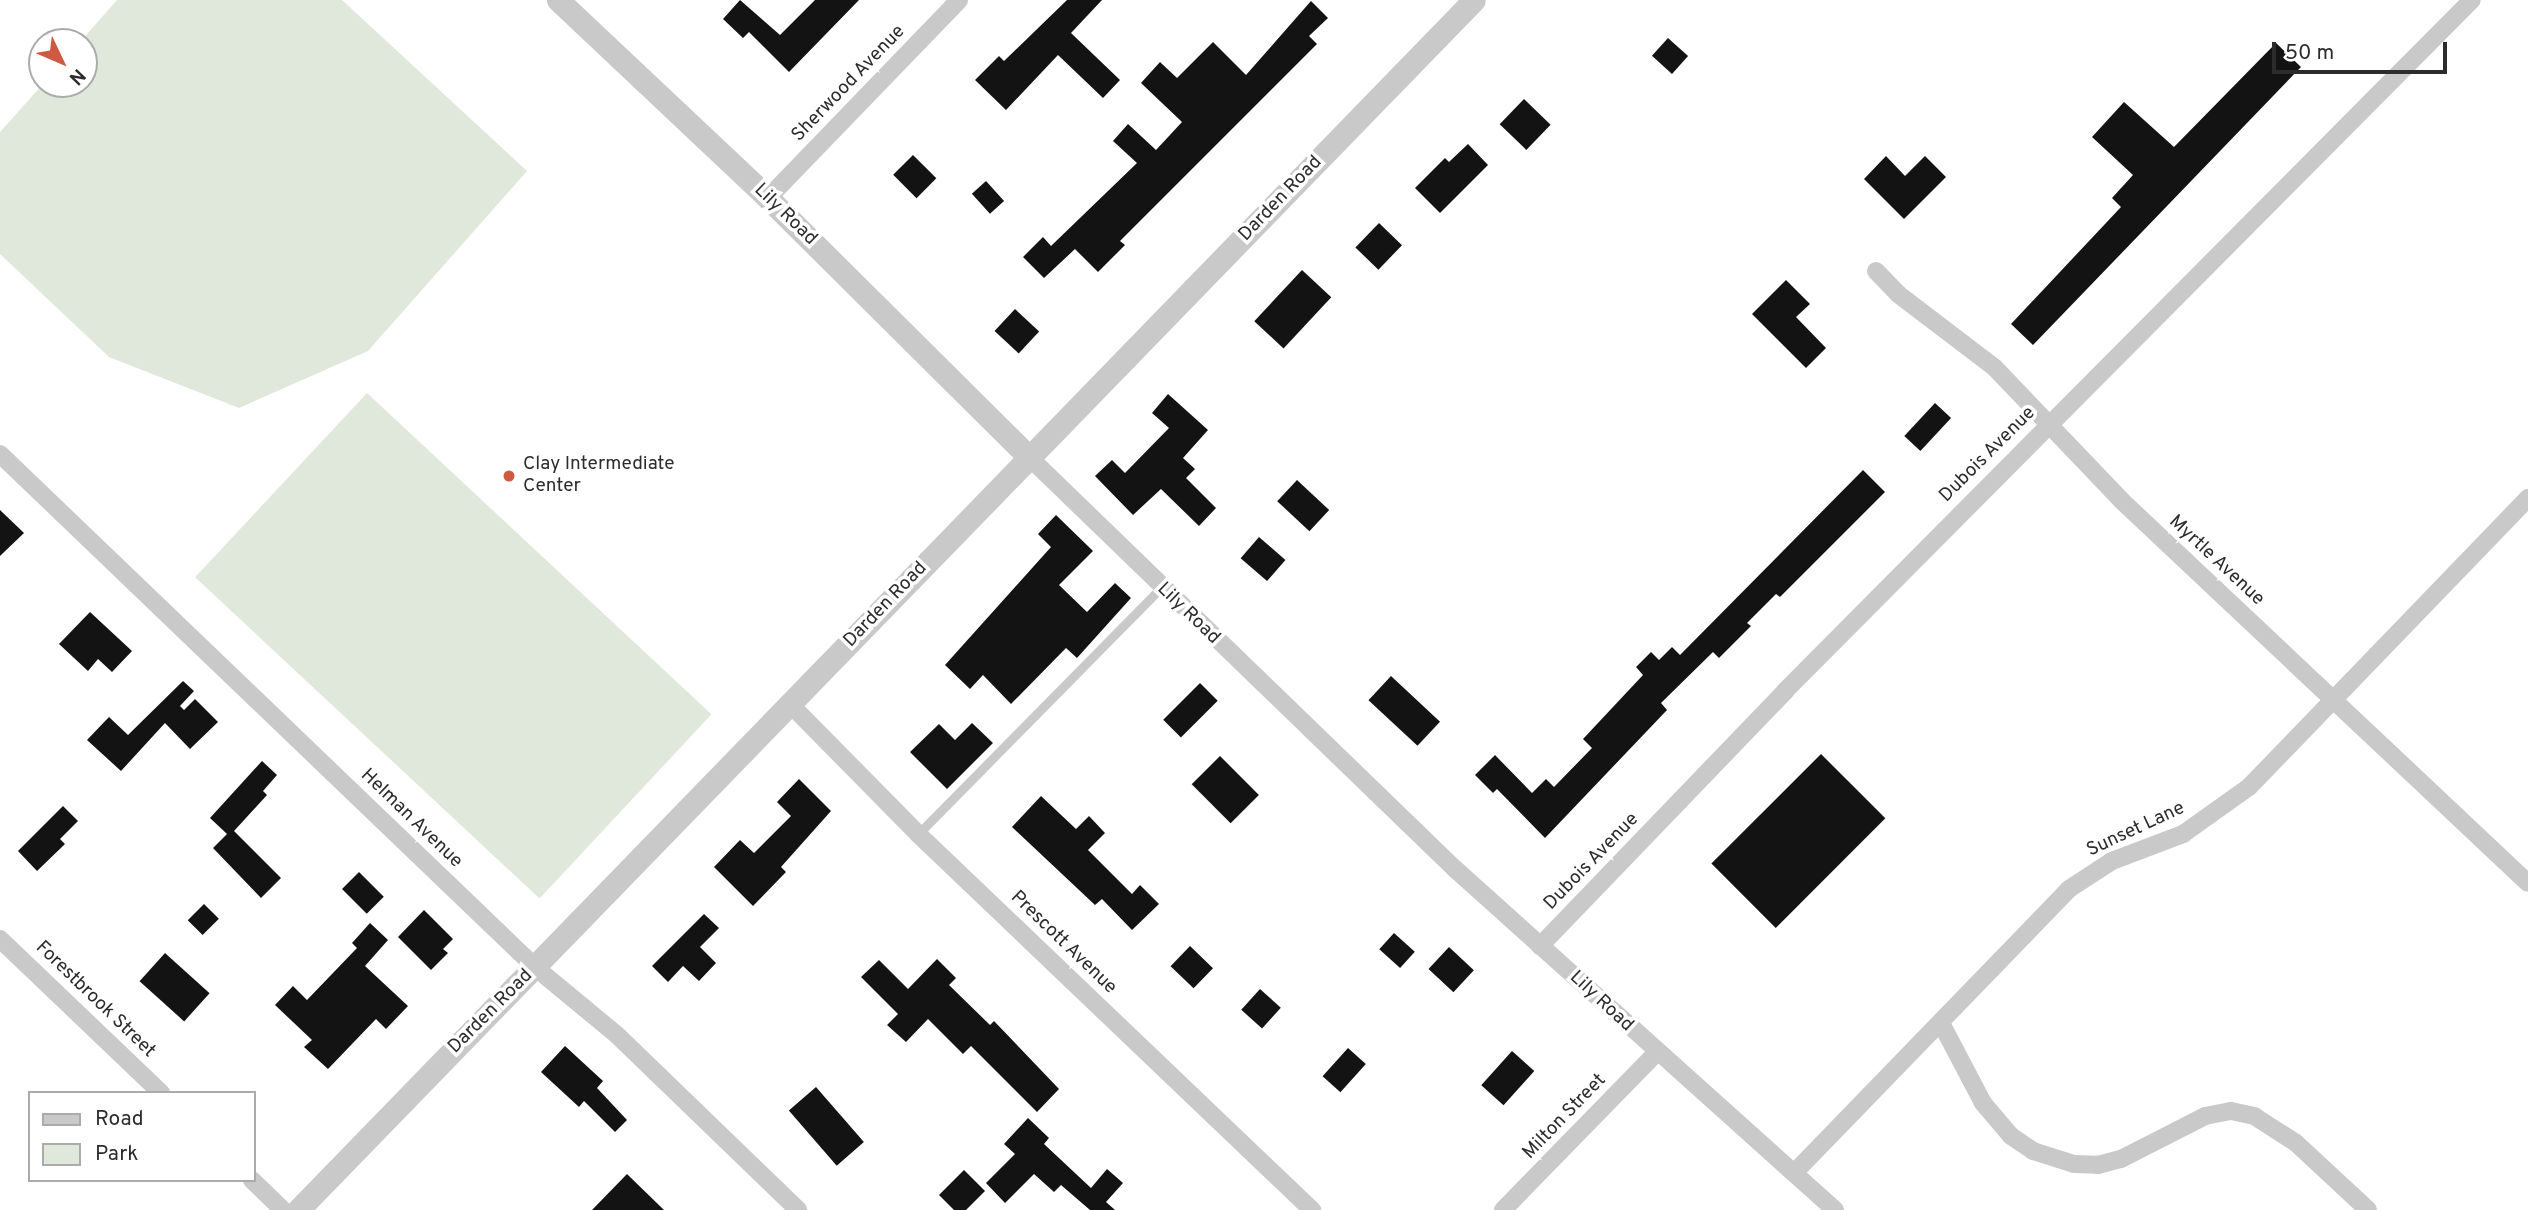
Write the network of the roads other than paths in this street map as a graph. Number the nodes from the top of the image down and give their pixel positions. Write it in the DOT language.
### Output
graph roads {
  1 [pos="558,0"];
  2 [pos="959,0"];
  3 [pos="1474,0"];
  4 [pos="2472,0"];
  5 [pos="768,198"];
  6 [pos="1876,271"];
  7 [pos="2051,422"];
  8 [pos="0,454"];
  9 [pos="1030,458"];
  10 [pos="2528,498"];
  11 [pos="1161,587"];
  12 [pos="2333,699"];
  13 [pos="789,703"];
  14 [pos="918,834"];
  15 [pos="2528,883"];
  16 [pos="0,939"];
  17 [pos="1540,946"];
  18 [pos="536,968"];
  19 [pos="1941,1023"];
  20 [pos="1656,1053"];
  21 [pos="159,1091"];
  22 [pos="1794,1173"];
  23 [pos="254,1182"];
  24 [pos="283,1210"];
  25 [pos="298,1210"];
  26 [pos="797,1210"];
  27 [pos="1312,1210"];
  28 [pos="1503,1210"];
  29 [pos="1835,1210"];
  30 [pos="2368,1210"];
  1 -- 5 [label="street, Lily Road"];
  2 -- 5 [label="street, Sherwood Avenue"];
  3 -- 9 [label="street, Darden Road"];
  4 -- 7 [label="street, Dubois Avenue"];
  5 -- 9 [label="street, Lily Road"];
  6 -- 7 [label="street, Myrtle Avenue"];
  7 -- 12 [label="street, Myrtle Avenue"];
  7 -- 17 [label="street, Dubois Avenue"];
  8 -- 18 [label="street, Helman Avenue"];
  9 -- 11 [label="street, Lily Road"];
  9 -- 13 [label="street, Darden Road"];
  10 -- 12 [label="street, Sunset Lane"];
  11 -- 14 [label="lane"];
  11 -- 17 [label="street, Lily Road"];
  12 -- 15 [label="street, Myrtle Avenue"];
  12 -- 19 [label="street, Sunset Lane"];
  13 -- 14 [label="street, Prescott Avenue"];
  13 -- 18 [label="street, Darden Road"];
  14 -- 27 [label="street, Prescott Avenue"];
  16 -- 21 [label="street, Forestbrook Street"];
  17 -- 20 [label="street, Lily Road"];
  18 -- 25 [label="street, Darden Road"];
  18 -- 26 [label="street, Helman Avenue"];
  19 -- 22 [label="street, Sunset Lane"];
  19 -- 30 [label="street"];
  20 -- 22 [label="street, Lily Road"];
  20 -- 28 [label="street, Milton Street"];
  22 -- 29 [label="street, Lily Road"];
  23 -- 24 [label="street"];
}
